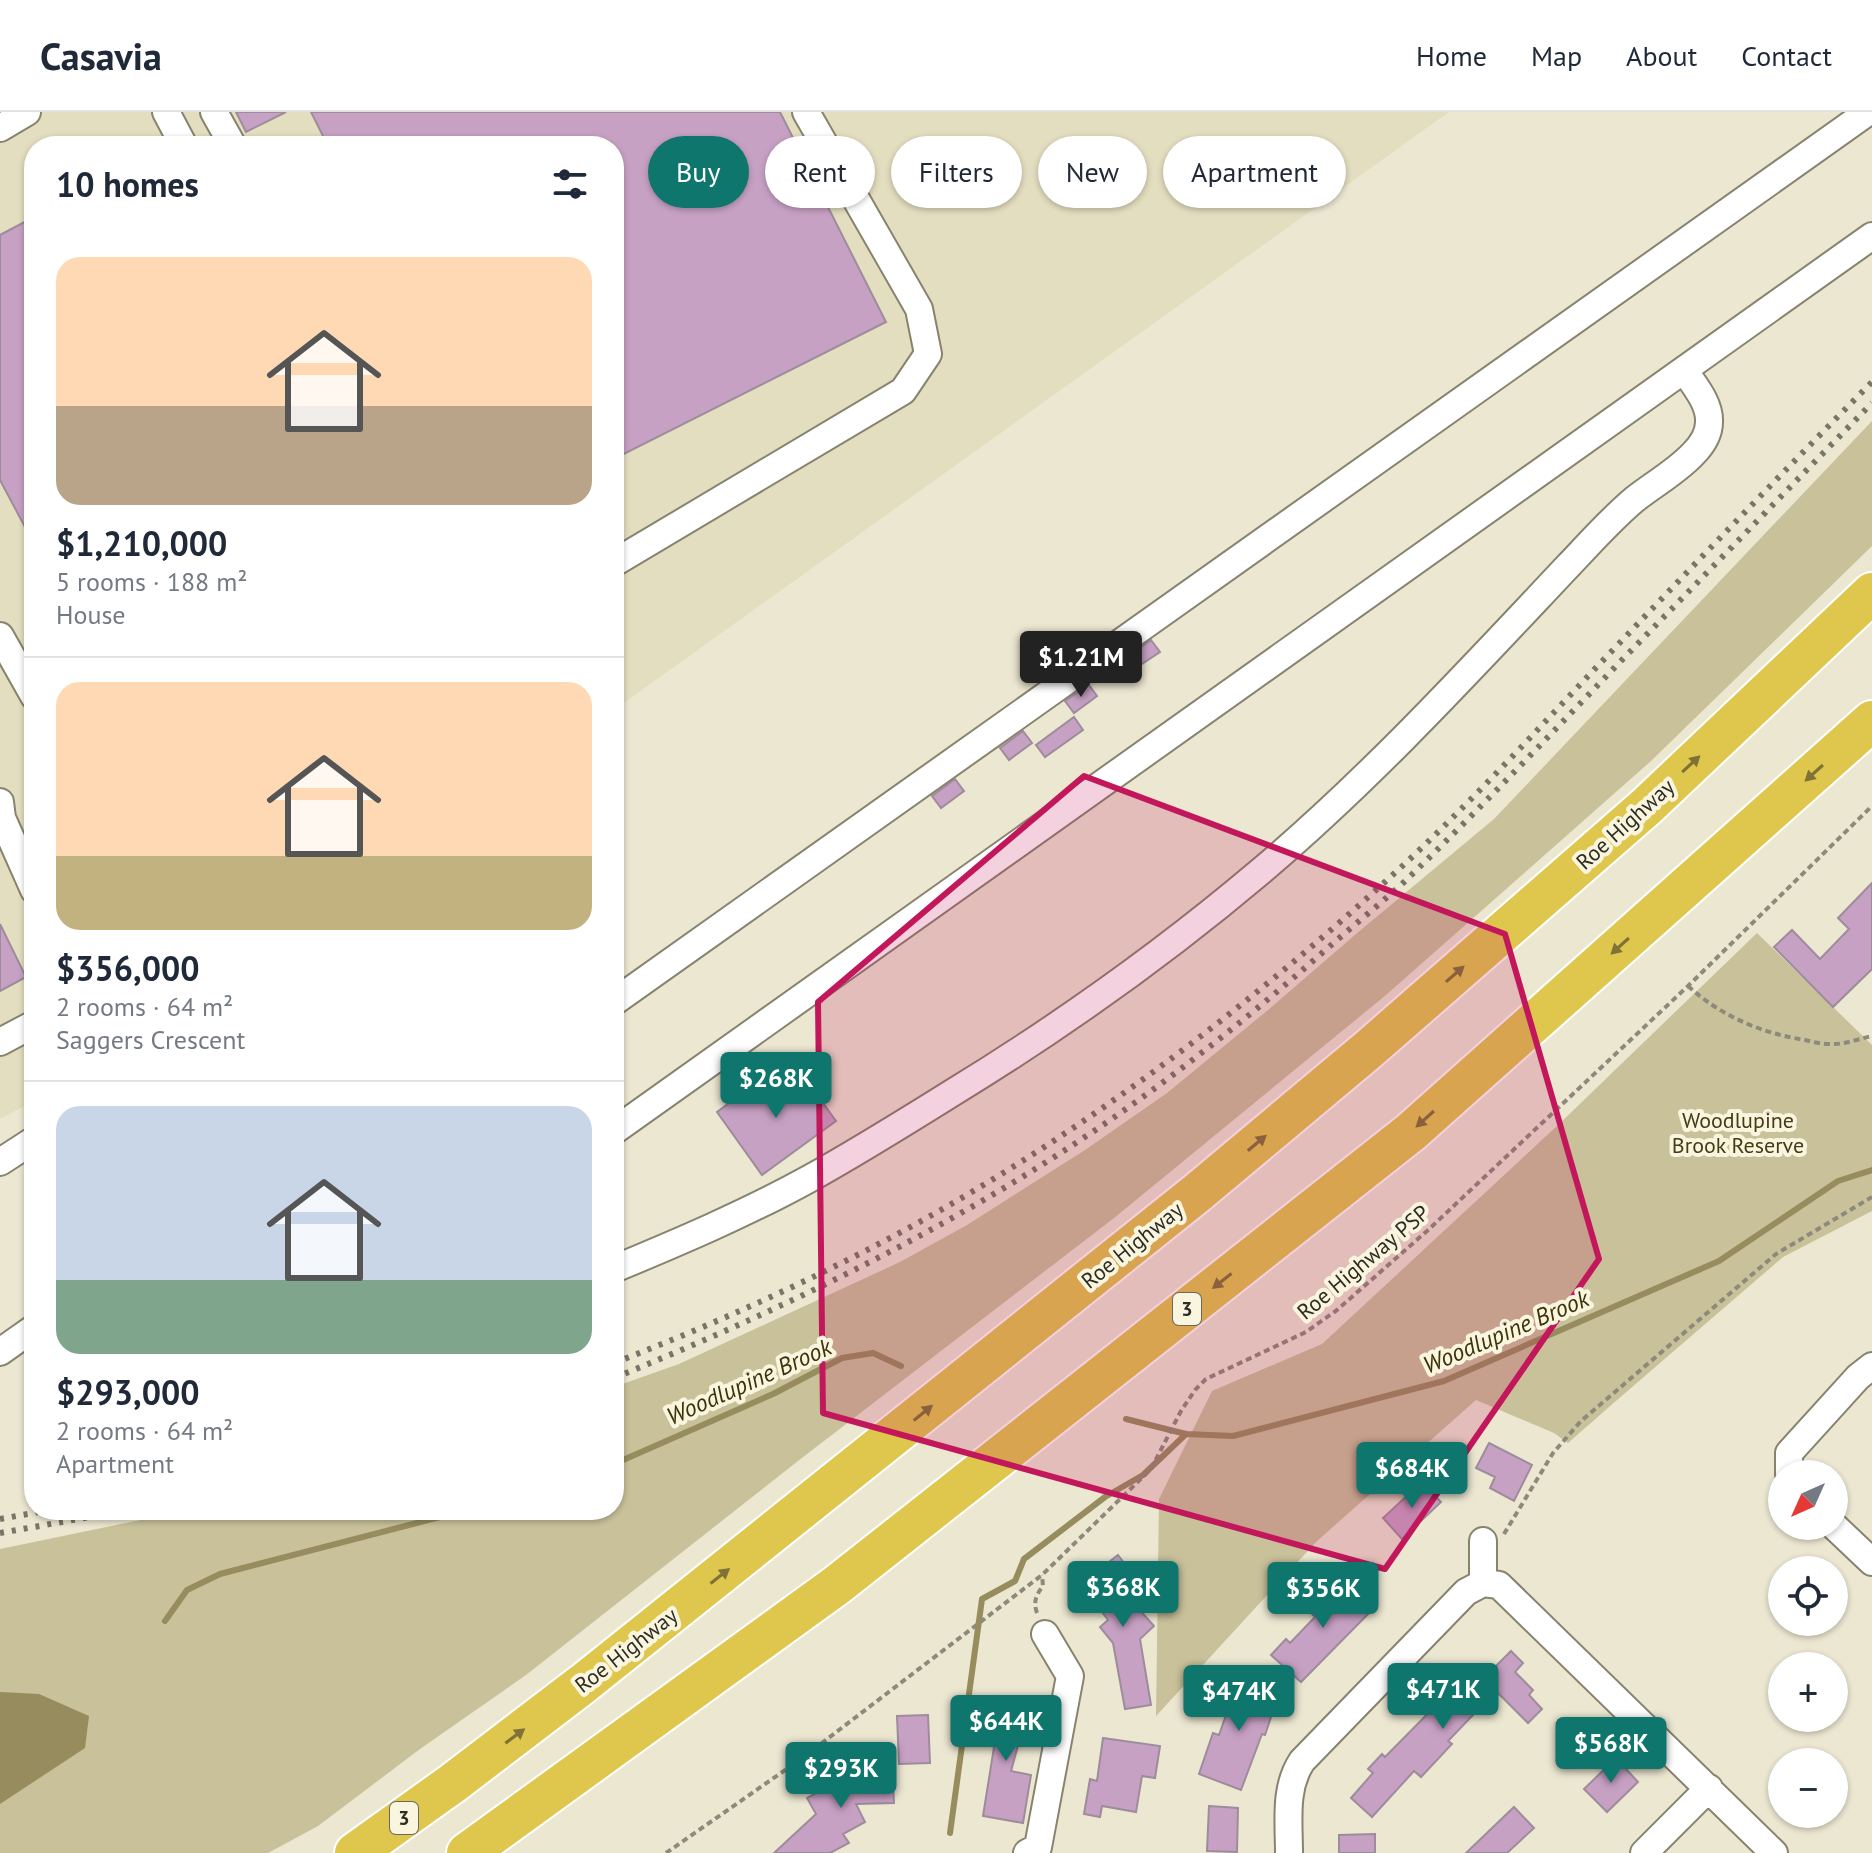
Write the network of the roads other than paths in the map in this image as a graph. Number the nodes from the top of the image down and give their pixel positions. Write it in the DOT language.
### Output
graph roads {
  1 [pos="27,112"];
  2 [pos="166,112"];
  3 [pos="214,112"];
  4 [pos="806,112"];
  5 [pos="1868,112"];
  6 [pos="0,128"];
  7 [pos="179,136"];
  8 [pos="227,136"];
  9 [pos="1872,236"];
  10 [pos="1684,370"];
  11 [pos="624,557"];
  12 [pos="1872,593"];
  13 [pos="0,636"];
  14 [pos="24,678"];
  15 [pos="1872,721"];
  16 [pos="0,802"];
  17 [pos="24,868"];
  18 [pos="624,995"];
  19 [pos="24,1029"];
  20 [pos="0,1042"];
  21 [pos="624,1124"];
  22 [pos="24,1146"];
  23 [pos="0,1162"];
  24 [pos="624,1265"];
  25 [pos="24,1335"];
  26 [pos="0,1352"];
  27 [pos="1872,1366"];
  28 [pos="1789,1460"];
  29 [pos="1848,1539"];
  30 [pos="1483,1548"];
  31 [pos="1872,1562"];
  32 [pos="1483,1583"];
  33 [pos="1045,1634"];
  34 [pos="453,1783"];
  35 [pos="1709,1788"];
  36 [pos="330,1853"];
  37 [pos="355,1853"];
  38 [pos="467,1853"];
  39 [pos="1027,1853"];
  40 [pos="1289,1853"];
  41 [pos="1644,1853"];
  42 [pos="1774,1853"];
  1 -- 6 [label="street"];
  2 -- 7 [label="street"];
  3 -- 8 [label="street"];
  4 -- 11 [label="street"];
  5 -- 18 [label="street"];
  9 -- 10 [label="street"];
  10 -- 21 [label="street"];
  10 -- 24 [label="street"];
  34 -- 12 [label="highway, Roe Highway / 3, one-way"];
  13 -- 14 [label="street"];
  15 -- 38 [label="highway, 3, one-way"];
  16 -- 17 [label="street"];
  19 -- 20 [label="street"];
  22 -- 23 [label="street"];
  25 -- 26 [label="street"];
  27 -- 28 [label="street"];
  29 -- 31 [label="street"];
  30 -- 32 [label="street"];
  32 -- 35 [label="street"];
  32 -- 40 [label="street"];
  33 -- 39 [label="street"];
  34 -- 36 [label="highway"];
  34 -- 37 [label="highway, Roe Highway / 3"];
  35 -- 41 [label="street"];
  35 -- 42 [label="street"];
}
